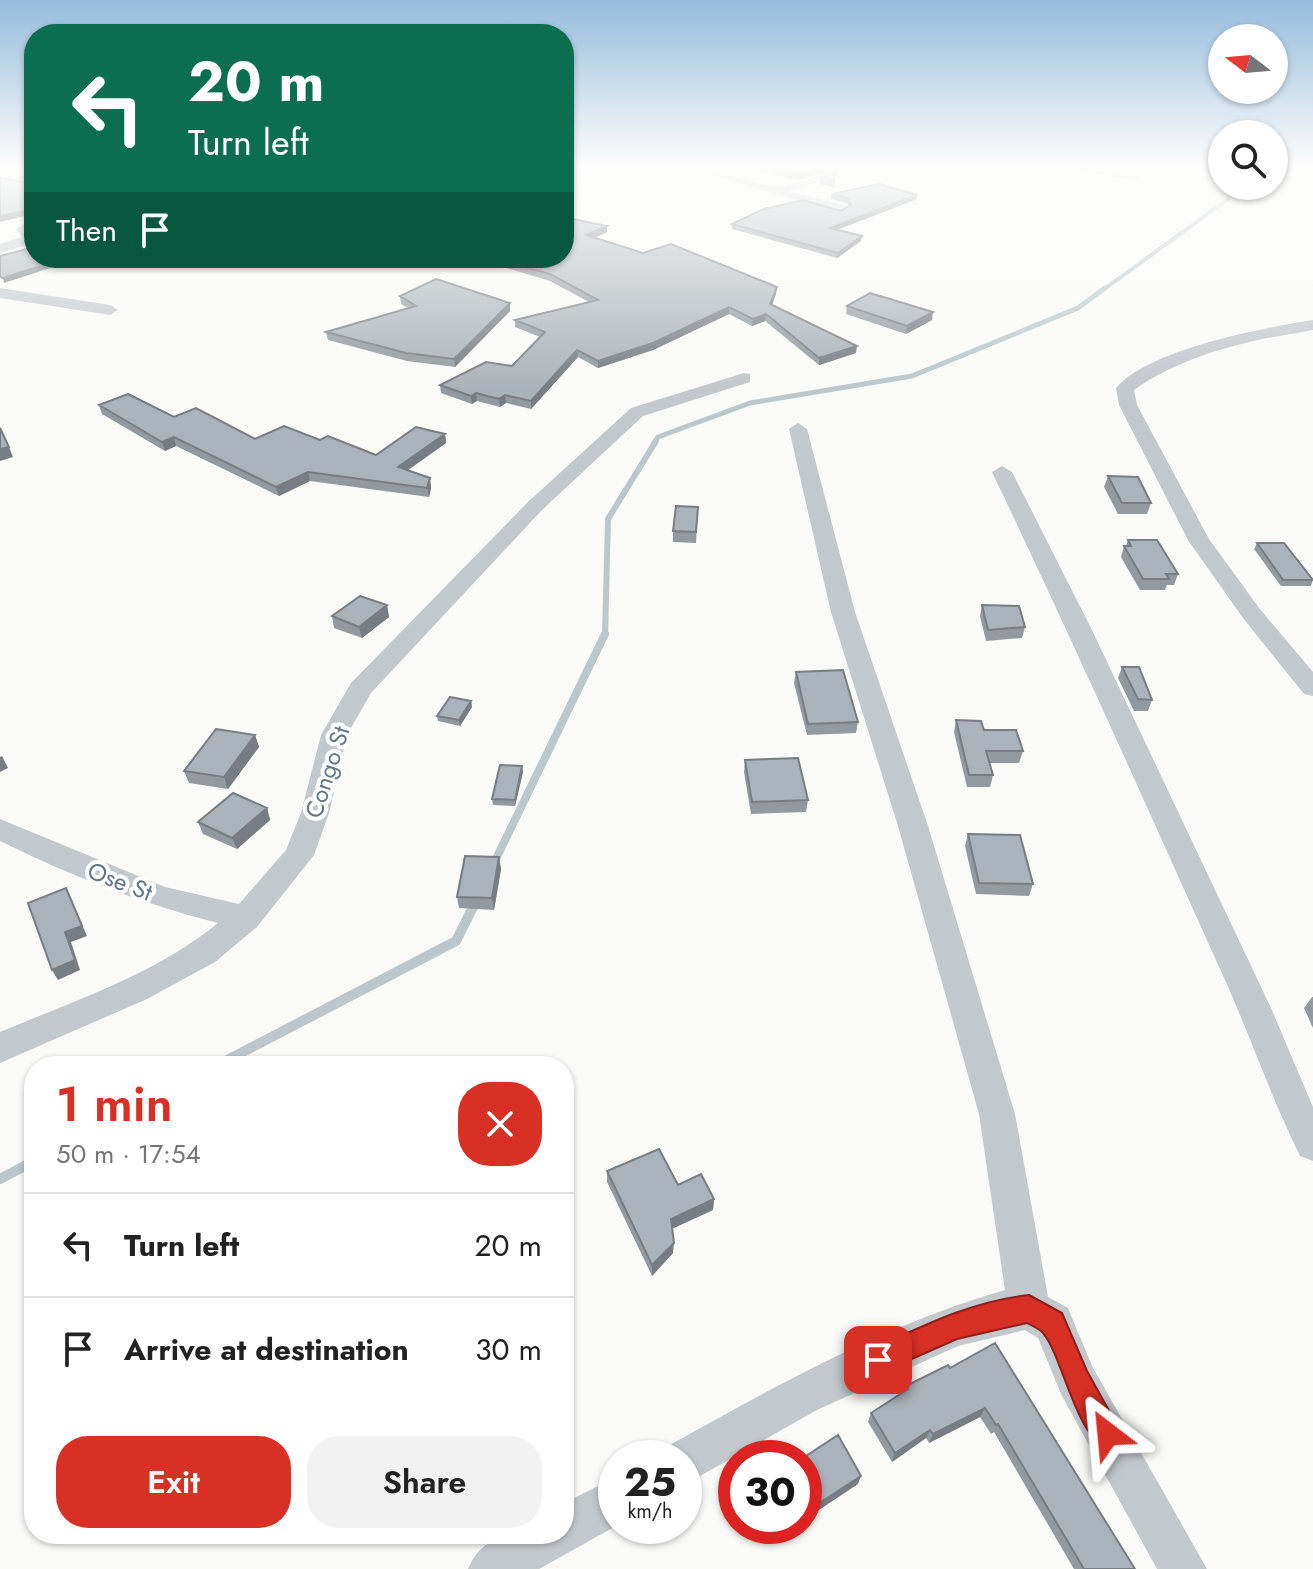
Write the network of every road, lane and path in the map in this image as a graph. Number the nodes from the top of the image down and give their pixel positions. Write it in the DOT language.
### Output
graph roads {
  1 [pos="24,241"];
  2 [pos="0,249"];
  3 [pos="0,293"];
  4 [pos="110,310"];
  5 [pos="1313,325"];
  6 [pos="744,378"];
  7 [pos="798,429"];
  8 [pos="1002,472"];
  9 [pos="1313,688"];
  10 [pos="0,829"];
  11 [pos="246,918"];
  12 [pos="0,1048"];
  13 [pos="1313,1144"];
  14 [pos="1029,1309"];
  15 [pos="702,1452"];
  16 [pos="598,1510"];
  17 [pos="574,1523"];
  18 [pos="536,1544"];
  19 [pos="492,1569"];
  20 [pos="1183,1569"];
  1 -- 2 [label="street"];
  3 -- 4 [label="street"];
  5 -- 9 [label="street"];
  6 -- 11 [label="street, Congo St"];
  7 -- 14 [label="street"];
  8 -- 13 [label="street"];
  10 -- 11 [label="street, Ose St"];
  11 -- 12 [label="street, Congo St"];
  14 -- 15 [label="street"];
  14 -- 20 [label="street"];
  16 -- 17 [label="street"];
  18 -- 19 [label="street"];
}
